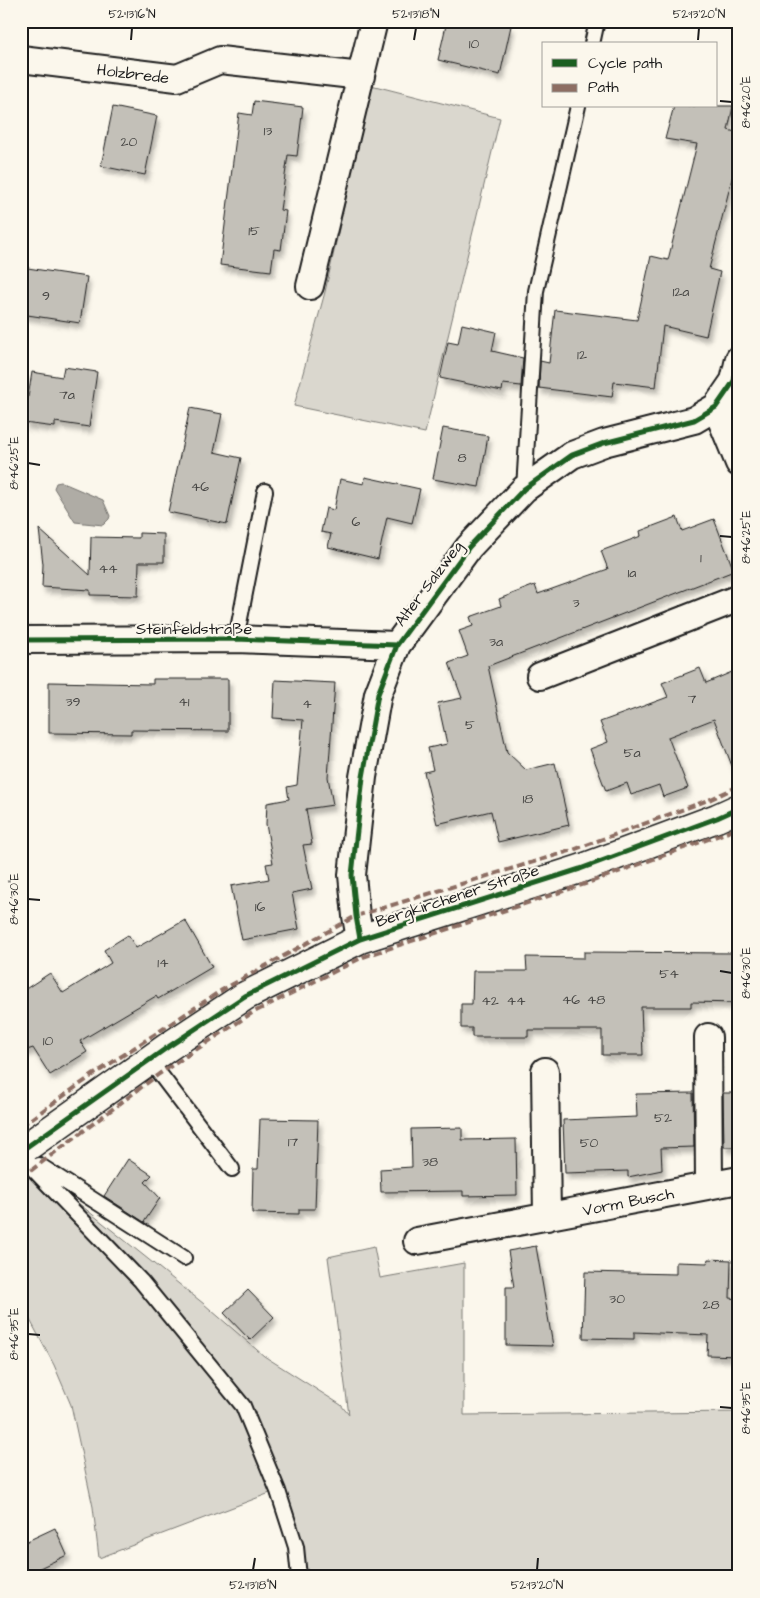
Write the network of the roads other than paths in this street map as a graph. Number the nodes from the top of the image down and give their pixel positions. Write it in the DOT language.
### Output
graph roads {
  1 [pos="374,21"];
  2 [pos="597,21"];
  3 [pos="592,42"];
  4 [pos="21,59"];
  5 [pos="361,76"];
  6 [pos="578,108"];
  7 [pos="310,286"];
  8 [pos="739,359"];
  9 [pos="728,408"];
  10 [pos="739,463"];
  11 [pos="524,488"];
  12 [pos="265,491"];
  13 [pos="739,598"];
  14 [pos="236,639"];
  15 [pos="21,640"];
  16 [pos="397,645"];
  17 [pos="540,676"];
  18 [pos="739,808"];
  19 [pos="360,939"];
  20 [pos="708,1037"];
  21 [pos="150,1061"];
  22 [pos="545,1071"];
  23 [pos="27,1156"];
  24 [pos="232,1169"];
  25 [pos="739,1180"];
  26 [pos="710,1185"];
  27 [pos="547,1218"];
  28 [pos="417,1241"];
  29 [pos="184,1258"];
  30 [pos="299,1577"];
  1 -- 5 [label="street"];
  2 -- 3 [label="lane"];
  4 -- 5 [label="street, Holzbrede"];
  5 -- 7 [label="street"];
  6 -- 11 [label="lane"];
  8 -- 9 [label="street, Alter Salzweg"];
  9 -- 10 [label="street"];
  9 -- 11 [label="street, Alter Salzweg"];
  11 -- 16 [label="street, Alter Salzweg"];
  12 -- 14 [label="lane"];
  13 -- 17 [label="street"];
  14 -- 15 [label="street, Steinfeldstraße"];
  14 -- 16 [label="street, Steinfeldstraße"];
  16 -- 19 [label="street, Alter Salzweg"];
  18 -- 19 [label="street, Bergkirchener Straße"];
  19 -- 21 [label="street, Bergkirchener Straße"];
  20 -- 26 [label="street"];
  21 -- 23 [label="street, Bergkirchener Straße"];
  21 -- 24 [label="lane"];
  22 -- 27 [label="street"];
  23 -- 29 [label="lane"];
  23 -- 30 [label="lane"];
  25 -- 26 [label="street, Vorm Busch"];
  26 -- 27 [label="street, Vorm Busch"];
  27 -- 28 [label="street, Vorm Busch"];
}
